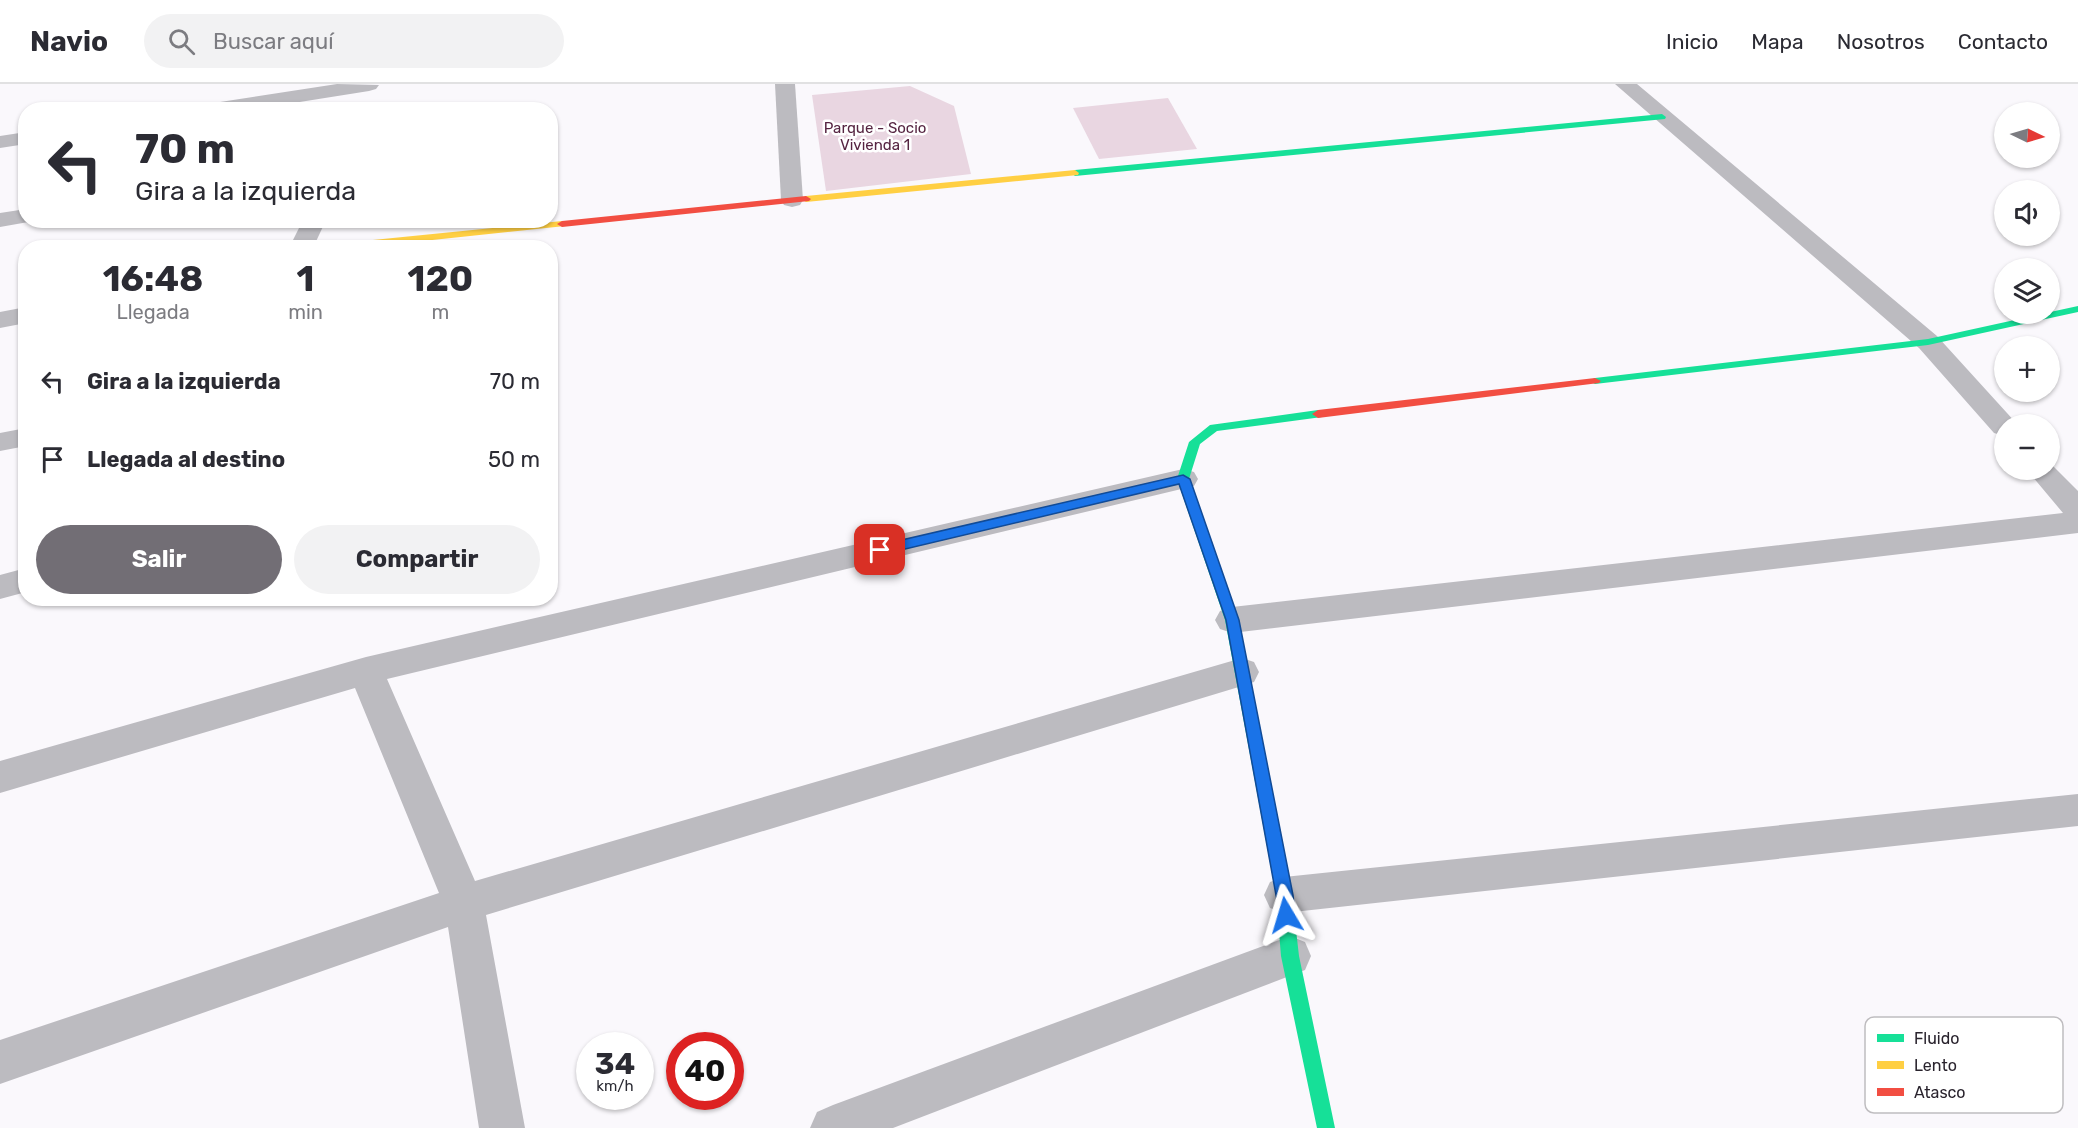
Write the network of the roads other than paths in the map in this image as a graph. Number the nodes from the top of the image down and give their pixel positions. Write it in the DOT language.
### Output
graph roads {
  1 [pos="785,84"];
  2 [pos="1625,84"];
  3 [pos="370,85"];
  4 [pos="337,87"];
  5 [pos="252,102"];
  6 [pos="331,102"];
  7 [pos="363,102"];
  8 [pos="1662,117"];
  9 [pos="18,139"];
  10 [pos="0,142"];
  11 [pos="792,200"];
  12 [pos="18,217"];
  13 [pos="0,220"];
  14 [pos="558,224"];
  15 [pos="518,228"];
  16 [pos="401,240"];
  17 [pos="2078,309"];
  18 [pos="18,317"];
  19 [pos="0,320"];
  20 [pos="1928,342"];
  21 [pos="1994,416"];
  22 [pos="18,439"];
  23 [pos="0,442"];
  24 [pos="1183,479"];
  25 [pos="2051,480"];
  26 [pos="2078,510"];
  27 [pos="2078,522"];
  28 [pos="18,582"];
  29 [pos="0,586"];
  30 [pos="1232,620"];
  31 [pos="366,670"];
  32 [pos="1242,672"];
  33 [pos="0,777"];
  34 [pos="2078,810"];
  35 [pos="1284,895"];
  36 [pos="464,903"];
  37 [pos="1290,956"];
  38 [pos="0,1062"];
  39 [pos="502,1128"];
  40 [pos="833,1128"];
  41 [pos="1326,1128"];
  1 -- 11 [label="street"];
  2 -- 8 [label="street"];
  3 -- 4 [label="street"];
  3 -- 7 [label="street"];
  4 -- 5 [label="street"];
  4 -- 6 [label="street"];
  8 -- 11 [label="street"];
  8 -- 20 [label="street"];
  9 -- 10 [label="street"];
  11 -- 14 [label="street"];
  12 -- 13 [label="street"];
  15 -- 16 [label="street"];
  17 -- 20 [label="street"];
  18 -- 19 [label="street"];
  20 -- 21 [label="street"];
  20 -- 24 [label="street"];
  22 -- 23 [label="street"];
  24 -- 30 [label="street"];
  24 -- 31 [label="street"];
  25 -- 26 [label="street"];
  27 -- 30 [label="street"];
  28 -- 29 [label="street"];
  30 -- 32 [label="street"];
  31 -- 33 [label="street"];
  31 -- 36 [label="street"];
  32 -- 35 [label="street"];
  32 -- 36 [label="street"];
  34 -- 35 [label="street"];
  35 -- 37 [label="street"];
  36 -- 38 [label="street"];
  36 -- 39 [label="street"];
  37 -- 40 [label="street"];
  37 -- 41 [label="street"];
}
